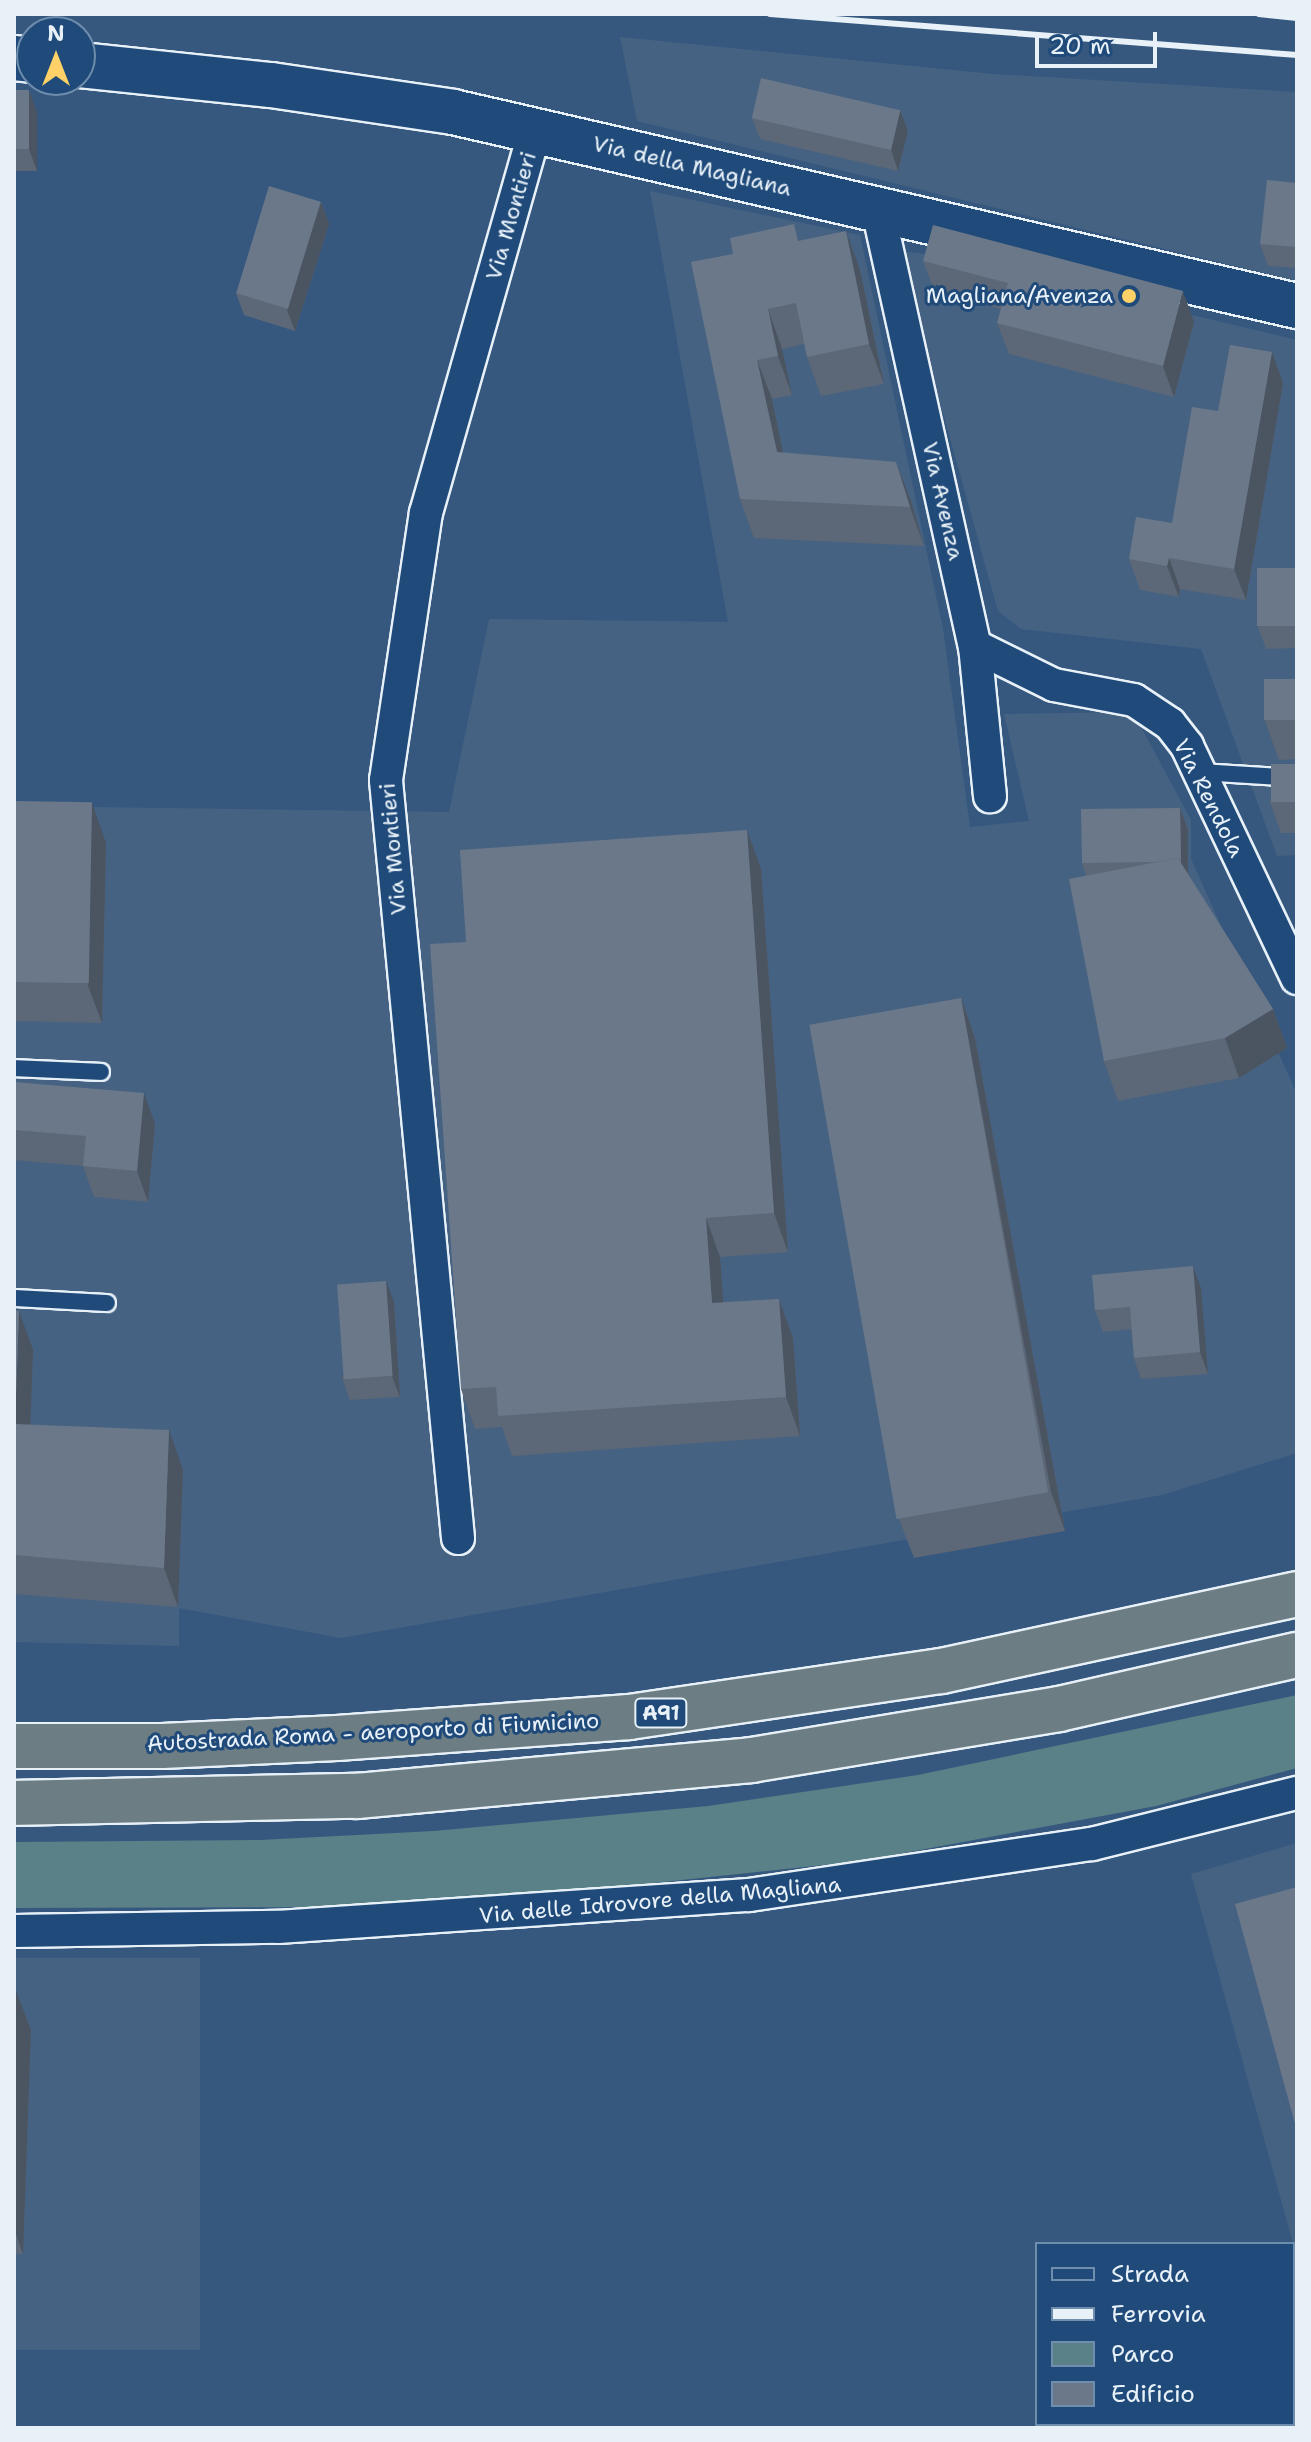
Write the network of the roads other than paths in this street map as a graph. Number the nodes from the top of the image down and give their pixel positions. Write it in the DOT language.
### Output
graph roads {
  1 [pos="96,67"];
  2 [pos="536,128"];
  3 [pos="878,210"];
  4 [pos="1297,306"];
  5 [pos="975,646"];
  6 [pos="1200,772"];
  7 [pos="1297,778"];
  8 [pos="990,796"];
  9 [pos="1297,978"];
  10 [pos="14,1068"];
  11 [pos="101,1072"];
  12 [pos="14,1298"];
  13 [pos="107,1303"];
  14 [pos="458,1538"];
  15 [pos="1297,1594"];
  16 [pos="1297,1655"];
  17 [pos="14,1746"];
  18 [pos="1297,1793"];
  19 [pos="14,1803"];
  20 [pos="14,1931"];
  1 -- 2 [label="main road, Via della Magliana"];
  2 -- 3 [label="main road, Via della Magliana"];
  2 -- 14 [label="street, Via Montieri"];
  3 -- 4 [label="main road, Via della Magliana"];
  3 -- 5 [label="street, Via Avenza"];
  5 -- 6 [label="street, Via Rendola"];
  5 -- 8 [label="street, Via Avenza"];
  6 -- 7 [label="lane"];
  6 -- 9 [label="street, Via Rendola"];
  10 -- 11 [label="lane"];
  12 -- 13 [label="lane"];
  15 -- 17 [label="highway, Autostrada Roma - aeroporto di Fiumicino / A91"];
  16 -- 19 [label="highway"];
  18 -- 20 [label="street, Via delle Idrovore della Magliana"];
}
